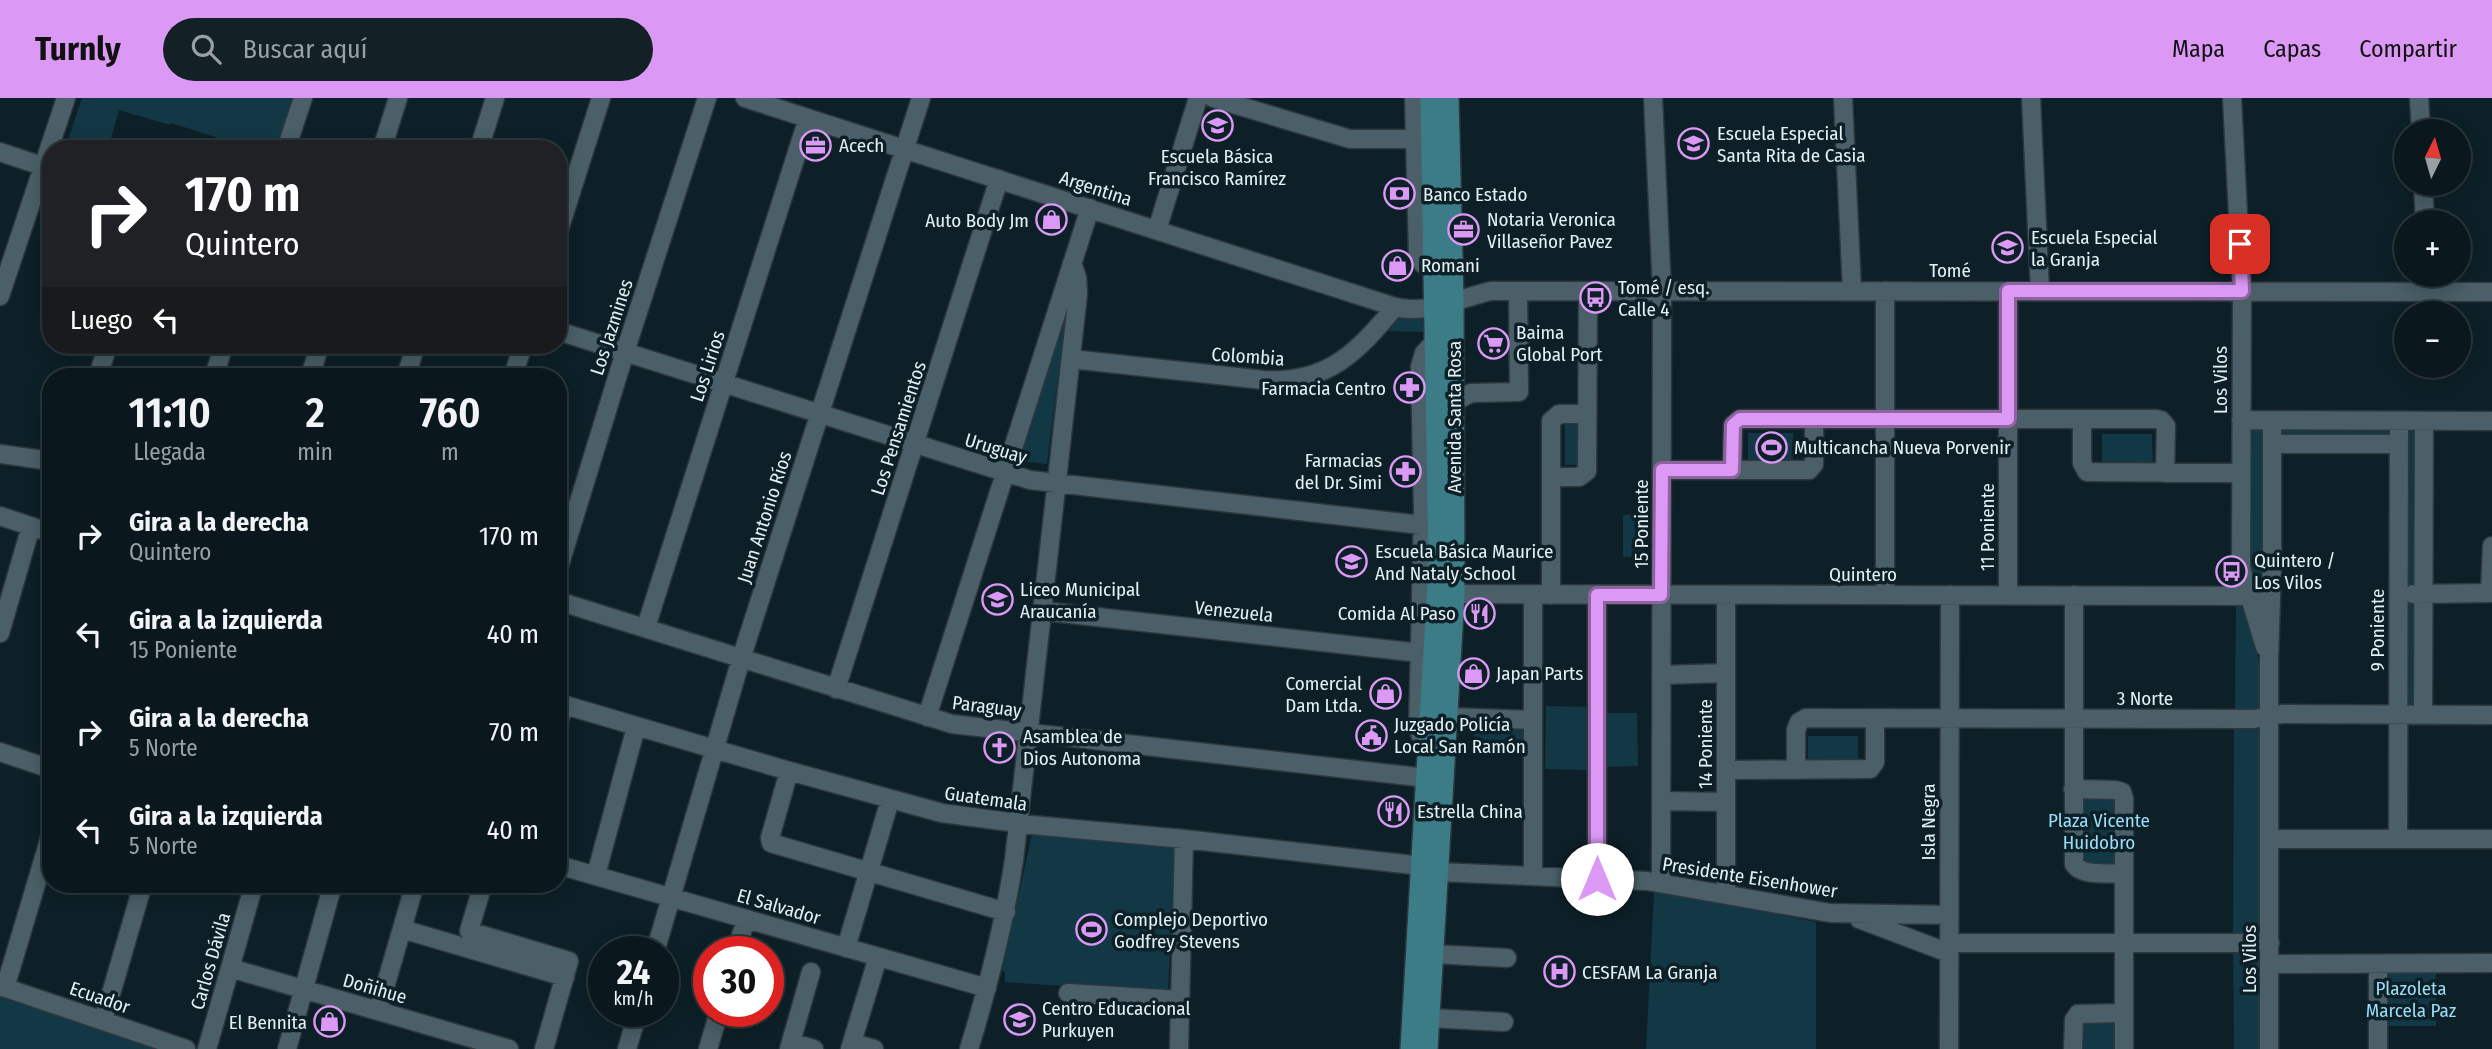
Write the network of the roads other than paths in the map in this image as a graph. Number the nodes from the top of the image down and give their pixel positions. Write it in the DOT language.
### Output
graph roads {
  1 [pos="66,98"];
  2 [pos="303,98"];
  3 [pos="398,98"];
  4 [pos="495,98"];
  5 [pos="601,98"];
  6 [pos="707,98"];
  7 [pos="745,98"];
  8 [pos="921,98"];
  9 [pos="1198,98"];
  10 [pos="1213,98"];
  11 [pos="1414,98"];
  12 [pos="1432,98"];
  13 [pos="1448,98"];
  14 [pos="1653,98"];
  15 [pos="1843,98"];
  16 [pos="2031,98"];
  17 [pos="2232,98"];
  18 [pos="2419,98"];
  19 [pos="808,118"];
  20 [pos="2420,119"];
  21 [pos="1415,139"];
  22 [pos="54,140"];
  23 [pos="289,140"];
  24 [pos="385,140"];
  25 [pos="482,140"];
  26 [pos="904,149"];
  27 [pos="0,152"];
  28 [pos="42,165"];
  29 [pos="999,180"];
  30 [pos="42,181"];
  31 [pos="567,205"];
  32 [pos="1090,208"];
  33 [pos="1157,230"];
  34 [pos="1072,263"];
  35 [pos="2394,284"];
  36 [pos="2456,287"];
  37 [pos="1442,290"];
  38 [pos="1518,291"];
  39 [pos="1588,291"];
  40 [pos="1662,291"];
  41 [pos="1852,291"];
  42 [pos="1885,291"];
  43 [pos="2008,291"];
  44 [pos="2040,291"];
  45 [pos="2242,291"];
  46 [pos="2492,292"];
  47 [pos="0,296"];
  48 [pos="1395,307"];
  49 [pos="567,334"];
  50 [pos="625,352"];
  51 [pos="1071,359"];
  52 [pos="723,384"];
  53 [pos="1460,393"];
  54 [pos="819,414"];
  55 [pos="1587,414"];
  56 [pos="1814,419"];
  57 [pos="1885,419"];
  58 [pos="2008,419"];
  59 [pos="2082,419"];
  60 [pos="2241,420"];
  61 [pos="2272,420"];
  62 [pos="2399,421"];
  63 [pos="2424,421"];
  64 [pos="2492,421"];
  65 [pos="2272,444"];
  66 [pos="2399,444"];
  67 [pos="915,445"];
  68 [pos="0,454"];
  69 [pos="42,460"];
  70 [pos="1662,470"];
  71 [pos="1732,470"];
  72 [pos="2165,473"];
  73 [pos="2241,473"];
  74 [pos="1005,474"];
  75 [pos="1551,477"];
  76 [pos="1058,484"];
  77 [pos="0,516"];
  78 [pos="31,526"];
  79 [pos="42,530"];
  80 [pos="1439,531"];
  81 [pos="567,541"];
  82 [pos="2492,547"];
  83 [pos="2491,593"];
  84 [pos="1454,594"];
  85 [pos="2399,594"];
  86 [pos="2423,594"];
  87 [pos="1542,595"];
  88 [pos="1597,595"];
  89 [pos="1661,595"];
  90 [pos="1726,595"];
  91 [pos="1885,595"];
  92 [pos="1950,595"];
  93 [pos="2008,595"];
  94 [pos="2074,595"];
  95 [pos="2248,596"];
  96 [pos="2271,596"];
  97 [pos="567,604"];
  98 [pos="1043,611"];
  99 [pos="646,627"];
  100 [pos="0,633"];
  101 [pos="1420,653"];
  102 [pos="741,659"];
  103 [pos="2269,659"];
  104 [pos="1726,673"];
  105 [pos="1661,675"];
  106 [pos="836,689"];
  107 [pos="567,706"];
  108 [pos="2398,715"];
  109 [pos="2423,715"];
  110 [pos="2492,715"];
  111 [pos="2269,716"];
  112 [pos="927,717"];
  113 [pos="1875,719"];
  114 [pos="1950,719"];
  115 [pos="1533,720"];
  116 [pos="2074,720"];
  117 [pos="636,727"];
  118 [pos="1441,732"];
  119 [pos="1029,733"];
  120 [pos="714,749"];
  121 [pos="0,752"];
  122 [pos="42,766"];
  123 [pos="1726,770"];
  124 [pos="1796,770"];
  125 [pos="789,771"];
  126 [pos="1427,778"];
  127 [pos="2073,789"];
  128 [pos="890,800"];
  129 [pos="1661,801"];
  130 [pos="1726,802"];
  131 [pos="1018,824"];
  132 [pos="1184,839"];
  133 [pos="2270,839"];
  134 [pos="2398,839"];
  135 [pos="2492,839"];
  136 [pos="42,863"];
  137 [pos="567,867"];
  138 [pos="1430,869"];
  139 [pos="869,872"];
  140 [pos="2124,873"];
  141 [pos="596,876"];
  142 [pos="1533,876"];
  143 [pos="1597,879"];
  144 [pos="1661,883"];
  145 [pos="140,893"];
  146 [pos="251,893"];
  147 [pos="330,893"];
  148 [pos="412,893"];
  149 [pos="480,893"];
  150 [pos="1726,894"];
  151 [pos="671,897"];
  152 [pos="1006,912"];
  153 [pos="1846,914"];
  154 [pos="1949,915"];
  155 [pos="746,919"];
  156 [pos="402,929"];
  157 [pos="660,936"];
  158 [pos="741,936"];
  159 [pos="2123,943"];
  160 [pos="2270,943"];
  161 [pos="846,948"];
  162 [pos="1949,948"];
  163 [pos="1433,954"];
  164 [pos="878,957"];
  165 [pos="1507,958"];
  166 [pos="2492,963"];
  167 [pos="2270,964"];
  168 [pos="2378,964"];
  169 [pos="230,968"];
  170 [pos="567,969"];
  171 [pos="811,972"];
  172 [pos="3,987"];
  173 [pos="987,988"];
  174 [pos="303,989"];
  175 [pos="1068,993"];
  176 [pos="1181,1000"];
  177 [pos="378,1011"];
  178 [pos="2124,1013"];
  179 [pos="1429,1018"];
  180 [pos="103,1021"];
  181 [pos="1504,1022"];
  182 [pos="634,1027"];
  183 [pos="715,1027"];
  184 [pos="443,1040"];
  185 [pos="790,1046"];
  186 [pos="851,1046"];
  187 [pos="186,1049"];
  188 [pos="206,1049"];
  189 [pos="287,1049"];
  190 [pos="509,1049"];
  191 [pos="544,1049"];
  192 [pos="627,1049"];
  193 [pos="708,1049"];
  194 [pos="814,1049"];
  195 [pos="874,1049"];
  196 [pos="969,1049"];
  197 [pos="1179,1049"];
  198 [pos="1411,1049"];
  199 [pos="1427,1049"];
  200 [pos="1949,1049"];
  201 [pos="2073,1049"];
  202 [pos="2124,1049"];
  203 [pos="2269,1049"];
  204 [pos="2378,1049"];
  1 -- 22 [label="street"];
  2 -- 23 [label="street"];
  3 -- 24 [label="street"];
  4 -- 25 [label="street"];
  5 -- 31 [label="street"];
  6 -- 50 [label="street, Los Jazmines"];
  7 -- 19 [label="street, Argentina"];
  8 -- 26 [label="street, Juan Antonio Ríos"];
  9 -- 33 [label="street"];
  10 -- 21 [label="street"];
  11 -- 21 [label="street"];
  12 -- 37 [label="main road, Avenida Santa Rosa"];
  13 -- 37 [label="main road, Avenida Santa Rosa"];
  14 -- 40 [label="street, 15 Poniente"];
  15 -- 41 [label="street"];
  16 -- 44 [label="street"];
  17 -- 45 [label="street, Los Vilos"];
  18 -- 20 [label="street"];
  19 -- 26 [label="street, Argentina"];
  19 -- 52 [label="street, Los Lirios"];
  21 -- 37 [label="street"];
  26 -- 29 [label="street, Argentina"];
  26 -- 54 [label="street, Juan Antonio Ríos"];
  27 -- 28 [label="street"];
  29 -- 32 [label="street, Argentina"];
  29 -- 67 [label="street, Los Pensamientos"];
  30 -- 47 [label="street"];
  32 -- 33 [label="street, Argentina"];
  32 -- 34 [label="street"];
  33 -- 48 [label="street, Argentina"];
  34 -- 51 [label="street"];
  34 -- 74 [label="street"];
  35 -- 45 [label="street, Tomé"];
  36 -- 46 [label="street, Tomé"];
  37 -- 38 [label="street, Tomé"];
  37 -- 48 [label="street, Argentina"];
  37 -- 53 [label="main road, Avenida Santa Rosa"];
  37 -- 80 [label="main road, Avenida Santa Rosa"];
  38 -- 39 [label="street, Tomé"];
  38 -- 53 [label="street"];
  39 -- 40 [label="street, Tomé"];
  39 -- 55 [label="street"];
  40 -- 41 [label="street, Tomé"];
  40 -- 70 [label="street, 15 Poniente"];
  41 -- 42 [label="street, Tomé"];
  42 -- 43 [label="street, Tomé"];
  42 -- 57 [label="street"];
  43 -- 44 [label="street, Tomé"];
  43 -- 58 [label="street, 11 Poniente"];
  44 -- 45 [label="street, Tomé"];
  45 -- 60 [label="street, Los Vilos"];
  48 -- 51 [label="street, Colombia"];
  49 -- 50 [label="street, Uruguay"];
  50 -- 52 [label="street, Uruguay"];
  50 -- 81 [label="street, Los Jazmines"];
  51 -- 76 [label="street"];
  52 -- 54 [label="street, Uruguay"];
  52 -- 99 [label="street, Los Lirios"];
  53 -- 80 [label="main road, Avenida Santa Rosa"];
  54 -- 67 [label="street, Uruguay"];
  54 -- 102 [label="street, Juan Antonio Ríos"];
  55 -- 75 [label="street"];
  55 -- 75 [label="street"];
  56 -- 57 [label="street"];
  56 -- 71 [label="street"];
  56 -- 71 [label="street"];
  57 -- 58 [label="street"];
  57 -- 91 [label="street"];
  58 -- 59 [label="street"];
  58 -- 93 [label="street, 11 Poniente"];
  59 -- 72 [label="street"];
  59 -- 72 [label="street"];
  60 -- 61 [label="street"];
  60 -- 73 [label="street, Los Vilos"];
  61 -- 62 [label="street"];
  61 -- 65 [label="street, Los Vilos"];
  62 -- 63 [label="street"];
  62 -- 66 [label="street, 9 Poniente"];
  63 -- 64 [label="street"];
  63 -- 86 [label="street"];
  65 -- 66 [label="street"];
  65 -- 96 [label="street, Los Vilos"];
  66 -- 85 [label="street, 9 Poniente"];
  67 -- 74 [label="street, Uruguay"];
  67 -- 106 [label="street, Los Pensamientos"];
  68 -- 69 [label="street"];
  70 -- 71 [label="street"];
  70 -- 89 [label="street, 15 Poniente"];
  72 -- 73 [label="street"];
  73 -- 95 [label="street, Los Vilos"];
  74 -- 76 [label="street, Uruguay"];
  74 -- 112 [label="street"];
  75 -- 87 [label="street"];
  76 -- 80 [label="street, Uruguay"];
  76 -- 98 [label="street"];
  77 -- 78 [label="street"];
  78 -- 79 [label="street"];
  78 -- 100 [label="street"];
  80 -- 84 [label="main road, Avenida Santa Rosa"];
  80 -- 101 [label="street, Avenida Santa Rosa"];
  80 -- 118 [label="main road, Avenida Santa Rosa"];
  82 -- 83 [label="street"];
  83 -- 86 [label="street"];
  84 -- 87 [label="street, Quintero"];
  84 -- 118 [label="main road, Avenida Santa Rosa"];
  85 -- 86 [label="street"];
  85 -- 108 [label="street, 9 Poniente"];
  86 -- 109 [label="street"];
  87 -- 88 [label="street, Quintero"];
  87 -- 115 [label="street"];
  88 -- 89 [label="street, Quintero"];
  88 -- 143 [label="street"];
  89 -- 90 [label="street, Quintero"];
  89 -- 105 [label="street, 15 Poniente"];
  90 -- 91 [label="street, Quintero"];
  90 -- 104 [label="street, 14 Poniente"];
  91 -- 92 [label="street, Quintero"];
  92 -- 93 [label="street, Quintero"];
  92 -- 114 [label="street, Isla Negra"];
  93 -- 94 [label="street, Quintero"];
  94 -- 95 [label="street, Quintero"];
  94 -- 116 [label="street"];
  95 -- 96 [label="street, Quintero"];
  95 -- 103 [label="street, Los Vilos"];
  96 -- 103 [label="street, Los Vilos"];
  97 -- 99 [label="street, Paraguay"];
  98 -- 101 [label="street, Venezuela"];
  98 -- 119 [label="street"];
  99 -- 102 [label="street, Paraguay"];
  101 -- 118 [label="street, Avenida Santa Rosa"];
  102 -- 106 [label="street, Paraguay"];
  102 -- 120 [label="street, Juan Antonio Ríos"];
  103 -- 111 [label="street, Los Vilos"];
  104 -- 105 [label="street"];
  104 -- 123 [label="street, 14 Poniente"];
  105 -- 129 [label="street, 15 Poniente"];
  106 -- 112 [label="street, Paraguay"];
  107 -- 117 [label="street, Guatemala"];
  108 -- 109 [label="street, 3 Norte"];
  108 -- 111 [label="street, 3 Norte"];
  108 -- 134 [label="street, 9 Poniente"];
  109 -- 110 [label="street, 3 Norte"];
  111 -- 116 [label="street, 3 Norte"];
  111 -- 133 [label="street, Los Vilos"];
  112 -- 119 [label="street, Paraguay"];
  113 -- 114 [label="street, 3 Norte"];
  113 -- 124 [label="street, 3 Norte"];
  113 -- 124 [label="street"];
  114 -- 116 [label="street, 3 Norte"];
  114 -- 154 [label="street, Isla Negra"];
  115 -- 118 [label="street"];
  115 -- 142 [label="street"];
  116 -- 127 [label="street"];
  117 -- 120 [label="street, Guatemala"];
  117 -- 141 [label="street"];
  118 -- 126 [label="main road, Avenida Santa Rosa"];
  118 -- 138 [label="main road, Avenida Santa Rosa"];
  119 -- 126 [label="street, Paraguay"];
  119 -- 131 [label="street"];
  120 -- 125 [label="street, Guatemala"];
  120 -- 151 [label="street, Juan Antonio Ríos"];
  121 -- 122 [label="street"];
  123 -- 124 [label="street"];
  123 -- 130 [label="street, 14 Poniente"];
  125 -- 128 [label="street, Guatemala"];
  125 -- 139 [label="street"];
  126 -- 138 [label="main road, Avenida Santa Rosa"];
  127 -- 140 [label="street"];
  127 -- 140 [label="street"];
  128 -- 131 [label="street, Guatemala"];
  128 -- 139 [label="street"];
  129 -- 130 [label="street"];
  129 -- 144 [label="street, 15 Poniente"];
  130 -- 150 [label="street, 14 Poniente"];
  131 -- 132 [label="street, Guatemala"];
  131 -- 152 [label="street"];
  132 -- 138 [label="street, Guatemala"];
  132 -- 176 [label="street"];
  133 -- 134 [label="street"];
  133 -- 160 [label="street, Los Vilos"];
  134 -- 135 [label="street"];
  136 -- 172 [label="street"];
  137 -- 141 [label="street, El Salvador"];
  138 -- 142 [label="street, Presidente Eisenhower"];
  138 -- 163 [label="main road, Avenida Santa Rosa"];
  138 -- 198 [label="main road, Avenida Santa Rosa"];
  139 -- 152 [label="street"];
  139 -- 161 [label="street"];
  140 -- 159 [label="street"];
  141 -- 151 [label="street, El Salvador"];
  142 -- 143 [label="street, Presidente Eisenhower"];
  143 -- 144 [label="street, Presidente Eisenhower"];
  144 -- 150 [label="street, Presidente Eisenhower"];
  145 -- 180 [label="street"];
  146 -- 169 [label="street, Carlos Dávila"];
  147 -- 174 [label="street"];
  148 -- 156 [label="street"];
  149 -- 170 [label="street"];
  150 -- 153 [label="street, Presidente Eisenhower"];
  151 -- 155 [label="street, El Salvador"];
  151 -- 157 [label="street, Juan Antonio Ríos"];
  152 -- 173 [label="street"];
  153 -- 154 [label="street, Presidente Eisenhower"];
  153 -- 162 [label="street, Presidente Eisenhower"];
  154 -- 162 [label="street, Isla Negra"];
  155 -- 158 [label="street"];
  155 -- 161 [label="street, El Salvador"];
  156 -- 170 [label="street"];
  156 -- 177 [label="street"];
  159 -- 160 [label="street, Presidente Eisenhower"];
  159 -- 162 [label="street, Presidente Eisenhower"];
  159 -- 178 [label="street"];
  160 -- 167 [label="street, Los Vilos"];
  161 -- 164 [label="street, El Salvador"];
  162 -- 200 [label="street, Isla Negra"];
  163 -- 165 [label="street"];
  163 -- 179 [label="main road, Avenida Santa Rosa"];
  164 -- 173 [label="street, El Salvador"];
  164 -- 186 [label="street"];
  166 -- 168 [label="street"];
  167 -- 168 [label="street"];
  167 -- 203 [label="street, Los Vilos"];
  168 -- 204 [label="street"];
  169 -- 174 [label="street, Doñihue"];
  169 -- 188 [label="street, Carlos Dávila"];
  170 -- 191 [label="street"];
  171 -- 185 [label="street"];
  172 -- 180 [label="street, Ecuador"];
  173 -- 196 [label="street"];
  174 -- 177 [label="street, Doñihue"];
  174 -- 189 [label="street"];
  175 -- 176 [label="street"];
  176 -- 197 [label="street"];
  177 -- 184 [label="street, Doñihue"];
  178 -- 201 [label="street"];
  178 -- 202 [label="street"];
  179 -- 181 [label="street"];
  179 -- 199 [label="main road, Avenida Santa Rosa"];
  180 -- 187 [label="street, Ecuador"];
  182 -- 192 [label="street"];
  183 -- 193 [label="street"];
  184 -- 190 [label="street, Doñihue"];
  185 -- 194 [label="street"];
  186 -- 195 [label="street"];
}
